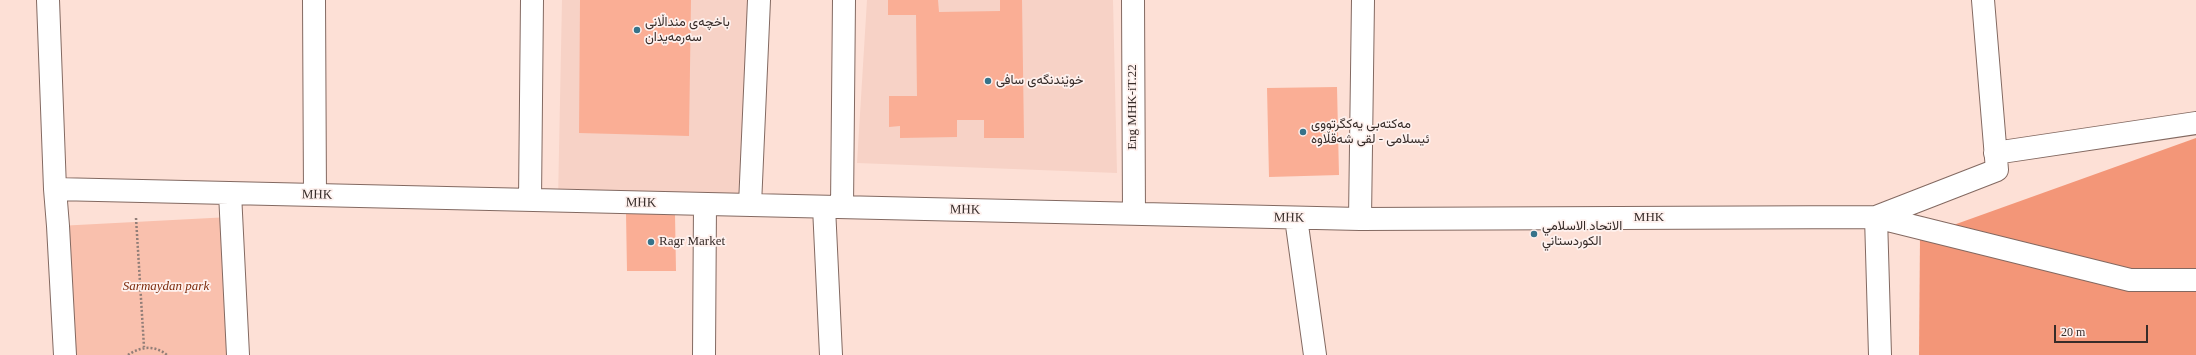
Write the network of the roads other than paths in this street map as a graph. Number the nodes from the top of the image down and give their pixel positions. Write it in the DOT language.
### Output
graph roads {
  1 [pos="48,0"];
  2 [pos="314,0"];
  3 [pos="532,0"];
  4 [pos="759,0"];
  5 [pos="844,0"];
  6 [pos="1133,0"];
  7 [pos="1363,0"];
  8 [pos="1983,0"];
  9 [pos="2196,123"];
  10 [pos="1995,153"];
  11 [pos="54,189"];
  12 [pos="230,193"];
  13 [pos="316,195"];
  14 [pos="530,200"];
  15 [pos="705,204"];
  16 [pos="750,205"];
  17 [pos="833,207"];
  18 [pos="1134,214"];
  19 [pos="1876,217"];
  20 [pos="1296,218"];
  21 [pos="1360,219"];
  22 [pos="2196,280"];
  23 [pos="65,355"];
  24 [pos="238,355"];
  25 [pos="704,355"];
  26 [pos="831,355"];
  27 [pos="1315,355"];
  28 [pos="1880,355"];
  1 -- 11 [label="street"];
  2 -- 13 [label="street"];
  3 -- 14 [label="street"];
  4 -- 16 [label="street"];
  5 -- 17 [label="street"];
  6 -- 18 [label="street, Eng MHK-iT.22"];
  7 -- 21 [label="street"];
  8 -- 10 [label="street"];
  9 -- 10 [label="street"];
  10 -- 19 [label="street"];
  11 -- 12 [label="street, MHK"];
  11 -- 23 [label="street"];
  12 -- 13 [label="street, MHK"];
  12 -- 24 [label="street"];
  13 -- 14 [label="street, MHK"];
  14 -- 15 [label="street, MHK"];
  15 -- 16 [label="street, MHK"];
  15 -- 25 [label="street"];
  16 -- 17 [label="street, MHK"];
  17 -- 18 [label="street, MHK"];
  17 -- 26 [label="street"];
  18 -- 20 [label="street, MHK"];
  19 -- 21 [label="street, MHK"];
  19 -- 22 [label="street"];
  19 -- 28 [label="street"];
  20 -- 21 [label="street, MHK"];
  20 -- 27 [label="street"];
}
